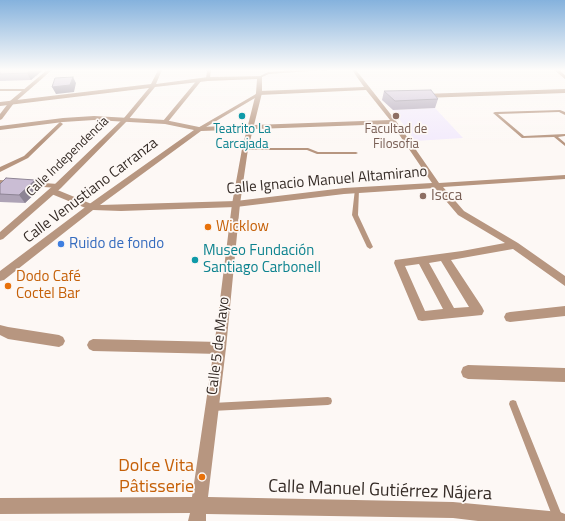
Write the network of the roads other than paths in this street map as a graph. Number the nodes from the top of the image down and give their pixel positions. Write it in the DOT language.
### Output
graph roads {
  1 [pos="22,94"];
  2 [pos="79,94"];
  3 [pos="145,94"];
  4 [pos="188,94"];
  5 [pos="259,94"];
  6 [pos="372,94"];
  7 [pos="468,94"];
  8 [pos="419,96"];
  9 [pos="374,97"];
  10 [pos="382,97"];
  11 [pos="12,102"];
  12 [pos="0,104"];
  13 [pos="565,114"];
  14 [pos="0,118"];
  15 [pos="126,119"];
  16 [pos="165,122"];
  17 [pos="394,122"];
  18 [pos="60,124"];
  19 [pos="0,128"];
  20 [pos="250,128"];
  21 [pos="199,129"];
  22 [pos="565,135"];
  23 [pos="554,136"];
  24 [pos="565,144"];
  25 [pos="245,149"];
  26 [pos="356,153"];
  27 [pos="0,162"];
  28 [pos="17,162"];
  29 [pos="0,170"];
  30 [pos="565,178"];
  31 [pos="0,182"];
  32 [pos="437,185"];
  33 [pos="55,189"];
  34 [pos="357,190"];
  35 [pos="236,204"];
  36 [pos="91,207"];
  37 [pos="0,237"];
  38 [pos="515,245"];
  39 [pos="370,247"];
  40 [pos="444,257"];
  41 [pos="422,260"];
  42 [pos="0,277"];
  43 [pos="565,282"];
  44 [pos="565,311"];
  45 [pos="451,313"];
  46 [pos="510,317"];
  47 [pos="0,330"];
  48 [pos="59,341"];
  49 [pos="93,345"];
  50 [pos="220,348"];
  51 [pos="468,372"];
  52 [pos="565,375"];
  53 [pos="328,401"];
  54 [pos="513,404"];
  55 [pos="212,407"];
  56 [pos="0,506"];
  57 [pos="198,513"];
  58 [pos="495,518"];
  59 [pos="560,521"];
  1 -- 11 [label="street"];
  2 -- 11 [label="street"];
  3 -- 15 [label="street, Calle Independencia"];
  4 -- 16 [label="street"];
  5 -- 20 [label="street, Calle 5 de Mayo"];
  5 -- 21 [label="street"];
  6 -- 9 [label="street"];
  7 -- 8 [label="street"];
  9 -- 10 [label="street"];
  9 -- 17 [label="street"];
  11 -- 12 [label="street"];
  11 -- 14 [label="street"];
  13 -- 23 [label="lane"];
  15 -- 16 [label="street"];
  15 -- 19 [label="street"];
  15 -- 33 [label="street, Calle Independencia"];
  16 -- 21 [label="street"];
  17 -- 20 [label="street"];
  17 -- 32 [label="street"];
  18 -- 28 [label="street"];
  20 -- 21 [label="street"];
  20 -- 25 [label="street, Calle 5 de Mayo"];
  21 -- 36 [label="street, Calle Venustiano Carranza"];
  22 -- 23 [label="lane"];
  23 -- 24 [label="lane"];
  25 -- 26 [label="lane"];
  25 -- 35 [label="street, Calle 5 de Mayo"];
  27 -- 28 [label="street"];
  28 -- 29 [label="street"];
  30 -- 32 [label="street, Calle Ignacio Manuel Altamirano"];
  31 -- 33 [label="street"];
  32 -- 34 [label="street, Calle Ignacio Manuel Altamirano"];
  32 -- 38 [label="street"];
  33 -- 36 [label="street"];
  33 -- 37 [label="street, Calle Independencia"];
  34 -- 35 [label="street, Calle Ignacio Manuel Altamirano"];
  34 -- 39 [label="lane"];
  35 -- 36 [label="street, Calle Ignacio Manuel Altamirano"];
  35 -- 50 [label="street, Calle 5 de Mayo"];
  36 -- 42 [label="street, Calle Venustiano Carranza"];
  38 -- 40 [label="street"];
  38 -- 43 [label="street"];
  40 -- 41 [label="street"];
  40 -- 45 [label="street"];
  41 -- 45 [label="street"];
  41 -- 45 [label="street"];
  44 -- 46 [label="street"];
  47 -- 48 [label="street"];
  49 -- 50 [label="street"];
  50 -- 55 [label="street, Calle 5 de Mayo"];
  51 -- 52 [label="street"];
  53 -- 55 [label="lane"];
  54 -- 59 [label="lane"];
  55 -- 57 [label="street, Calle 5 de Mayo"];
  56 -- 57 [label="street, Calle Manuel Gutiérrez Nájera"];
  57 -- 58 [label="street, Calle Manuel Gutiérrez Nájera"];
  58 -- 59 [label="street, Calle Manuel Gutiérrez Nájera"];
}
